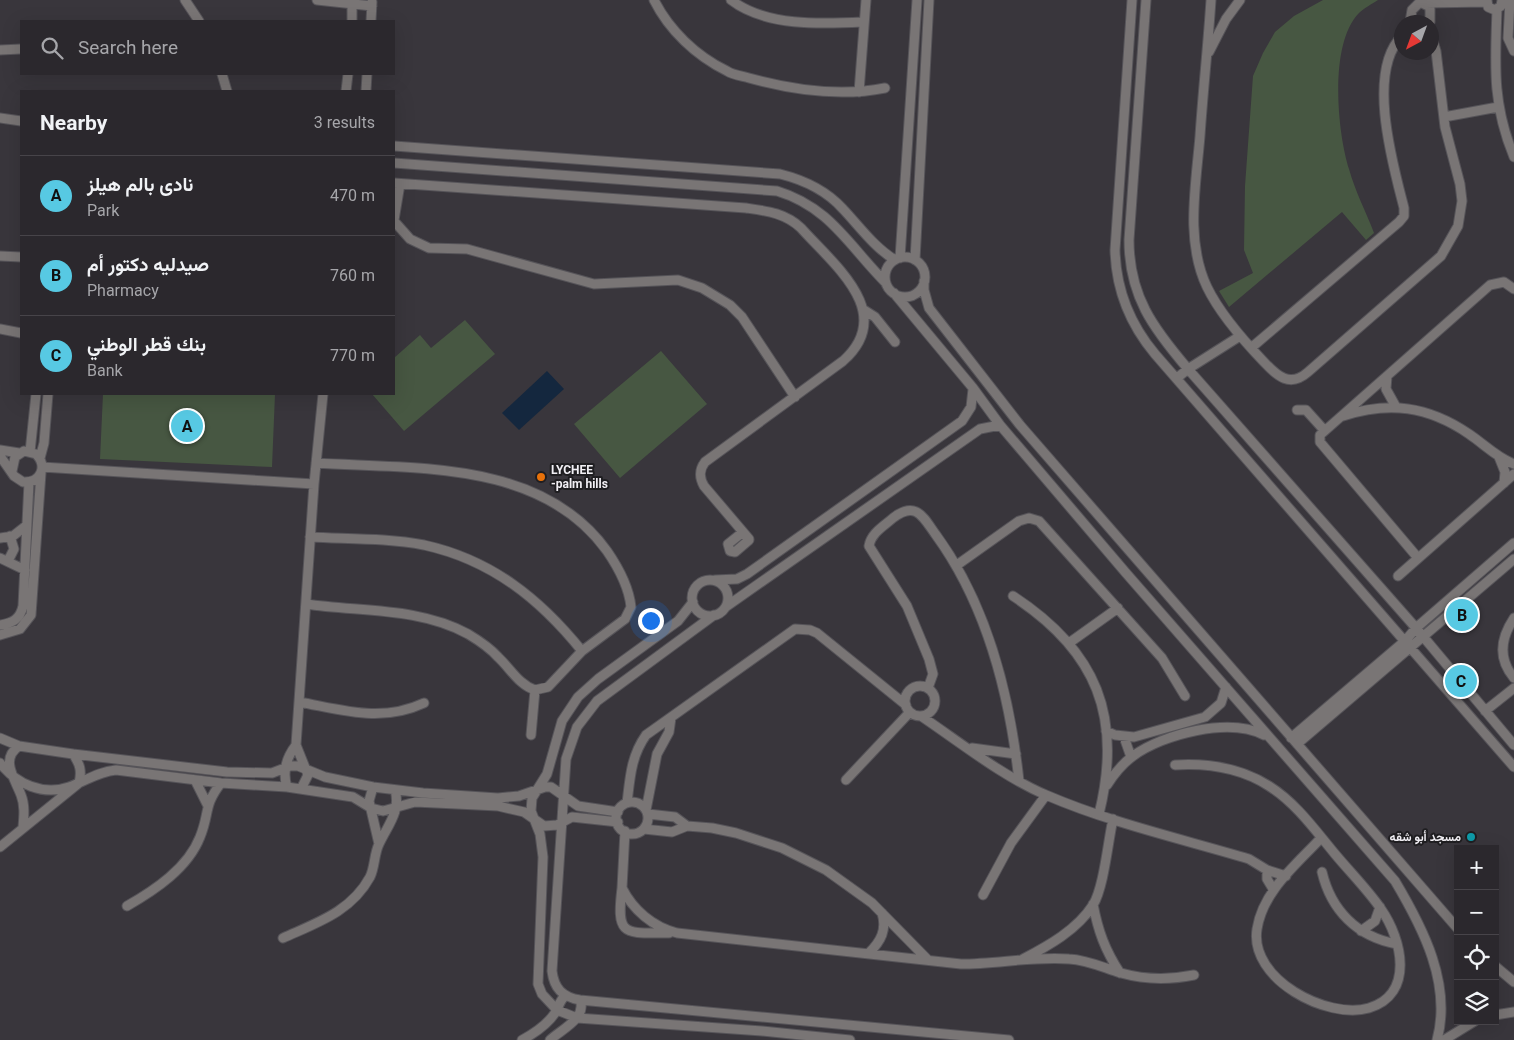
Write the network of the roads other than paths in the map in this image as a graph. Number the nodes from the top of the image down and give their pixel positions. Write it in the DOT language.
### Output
graph roads {
  1 [pos="184,0"];
  2 [pos="318,0"];
  3 [pos="654,0"];
  4 [pos="731,0"];
  5 [pos="866,0"];
  6 [pos="917,0"];
  7 [pos="929,0"];
  8 [pos="1132,0"];
  9 [pos="1146,0"];
  10 [pos="1211,0"];
  11 [pos="1240,0"];
  12 [pos="1409,1"];
  13 [pos="1486,1"];
  14 [pos="352,2"];
  15 [pos="372,3"];
  16 [pos="1423,3"];
  17 [pos="1510,4"];
  18 [pos="1499,6"];
  19 [pos="1411,15"];
  20 [pos="1431,15"];
  21 [pos="198,20"];
  22 [pos="352,20"];
  23 [pos="371,20"];
  24 [pos="864,22"];
  25 [pos="1394,45"];
  26 [pos="0,50"];
  27 [pos="20,50"];
  28 [pos="1514,51"];
  29 [pos="1207,59"];
  30 [pos="1437,60"];
  31 [pos="222,75"];
  32 [pos="348,75"];
  33 [pos="367,75"];
  34 [pos="885,88"];
  35 [pos="227,90"];
  36 [pos="346,90"];
  37 [pos="366,90"];
  38 [pos="859,92"];
  39 [pos="1498,107"];
  40 [pos="1444,117"];
  41 [pos="0,118"];
  42 [pos="20,121"];
  43 [pos="395,146"];
  44 [pos="1514,157"];
  45 [pos="395,163"];
  46 [pos="756,171"];
  47 [pos="397,184"];
  48 [pos="755,188"];
  49 [pos="395,209"];
  50 [pos="395,222"];
  51 [pos="0,256"];
  52 [pos="20,257"];
  53 [pos="898,259"];
  54 [pos="915,260"];
  55 [pos="924,280"];
  56 [pos="886,284"];
  57 [pos="1514,289"];
  58 [pos="894,293"];
  59 [pos="864,310"];
  60 [pos="0,330"];
  61 [pos="20,331"];
  62 [pos="1240,336"];
  63 [pos="895,342"];
  64 [pos="1251,348"];
  65 [pos="1188,369"];
  66 [pos="1387,376"];
  67 [pos="1177,378"];
  68 [pos="973,388"];
  69 [pos="36,395"];
  70 [pos="48,395"];
  71 [pos="323,395"];
  72 [pos="795,397"];
  73 [pos="1396,406"];
  74 [pos="1297,410"];
  75 [pos="1338,418"];
  76 [pos="962,421"];
  77 [pos="1000,425"];
  78 [pos="1324,430"];
  79 [pos="972,434"];
  80 [pos="0,450"];
  81 [pos="30,452"];
  82 [pos="19,453"];
  83 [pos="0,456"];
  84 [pos="1499,457"];
  85 [pos="316,463"];
  86 [pos="1514,464"];
  87 [pos="41,466"];
  88 [pos="12,471"];
  89 [pos="1514,474"];
  90 [pos="29,482"];
  91 [pos="1504,483"];
  92 [pos="314,484"];
  93 [pos="853,499"];
  94 [pos="862,513"];
  95 [pos="27,525"];
  96 [pos="743,532"];
  97 [pos="10,536"];
  98 [pos="310,537"];
  99 [pos="0,538"];
  100 [pos="1514,543"];
  101 [pos="1418,558"];
  102 [pos="4,559"];
  103 [pos="1514,559"];
  104 [pos="957,565"];
  105 [pos="25,570"];
  106 [pos="1398,576"];
  107 [pos="715,580"];
  108 [pos="1013,596"];
  109 [pos="693,602"];
  110 [pos="306,604"];
  111 [pos="727,606"];
  112 [pos="1118,608"];
  113 [pos="714,616"];
  114 [pos="1514,618"];
  115 [pos="0,625"];
  116 [pos="1419,632"];
  117 [pos="0,636"];
  118 [pos="1069,643"];
  119 [pos="1408,644"];
  120 [pos="1212,646"];
  121 [pos="582,651"];
  122 [pos="1199,657"];
  123 [pos="1514,678"];
  124 [pos="1226,687"];
  125 [pos="928,688"];
  126 [pos="1514,688"];
  127 [pos="534,690"];
  128 [pos="1185,696"];
  129 [pos="299,702"];
  130 [pos="424,703"];
  131 [pos="908,709"];
  132 [pos="1215,710"];
  133 [pos="1485,711"];
  134 [pos="921,716"];
  135 [pos="671,718"];
  136 [pos="1198,719"];
  137 [pos="1187,722"];
  138 [pos="1220,726"];
  139 [pos="1201,730"];
  140 [pos="1106,731"];
  141 [pos="1190,733"];
  142 [pos="531,735"];
  143 [pos="1124,737"];
  144 [pos="1269,737"];
  145 [pos="0,738"];
  146 [pos="1294,741"];
  147 [pos="1514,745"];
  148 [pos="19,746"];
  149 [pos="296,746"];
  150 [pos="968,748"];
  151 [pos="73,754"];
  152 [pos="1016,754"];
  153 [pos="1131,757"];
  154 [pos="1175,765"];
  155 [pos="3,767"];
  156 [pos="1514,767"];
  157 [pos="285,769"];
  158 [pos="307,770"];
  159 [pos="195,780"];
  160 [pos="846,780"];
  161 [pos="1019,781"];
  162 [pos="79,783"];
  163 [pos="221,783"];
  164 [pos="287,787"];
  165 [pos="373,787"];
  166 [pos="1105,787"];
  167 [pos="301,789"];
  168 [pos="395,790"];
  169 [pos="535,792"];
  170 [pos="1046,795"];
  171 [pos="564,797"];
  172 [pos="627,803"];
  173 [pos="207,804"];
  174 [pos="371,808"];
  175 [pos="396,808"];
  176 [pos="598,809"];
  177 [pos="618,812"];
  178 [pos="647,812"];
  179 [pos="1099,814"];
  180 [pos="534,819"];
  181 [pos="1113,819"];
  182 [pos="598,820"];
  183 [pos="562,822"];
  184 [pos="618,822"];
  185 [pos="687,826"];
  186 [pos="23,827"];
  187 [pos="644,829"];
  188 [pos="625,832"];
  189 [pos="1321,838"];
  190 [pos="379,844"];
  191 [pos="0,847"];
  192 [pos="1267,870"];
  193 [pos="1322,872"];
  194 [pos="1286,876"];
  195 [pos="622,888"];
  196 [pos="1273,889"];
  197 [pos="983,895"];
  198 [pos="1094,904"];
  199 [pos="127,906"];
  200 [pos="1380,907"];
  201 [pos="882,912"];
  202 [pos="1454,924"];
  203 [pos="1361,931"];
  204 [pos="677,933"];
  205 [pos="283,938"];
  206 [pos="1397,944"];
  207 [pos="869,953"];
  208 [pos="928,960"];
  209 [pos="1019,962"];
  210 [pos="1499,969"];
  211 [pos="1120,973"];
  212 [pos="1194,975"];
  213 [pos="1514,982"];
  214 [pos="566,996"];
  215 [pos="580,1000"];
  216 [pos="557,1010"];
  217 [pos="1514,1012"];
  218 [pos="1499,1014"];
  219 [pos="577,1018"];
  220 [pos="804,1019"];
  221 [pos="846,1024"];
  222 [pos="1468,1025"];
  223 [pos="763,1035"];
  224 [pos="803,1036"];
  225 [pos="522,1040"];
  226 [pos="550,1040"];
  227 [pos="843,1040"];
  228 [pos="850,1040"];
  229 [pos="1009,1040"];
  230 [pos="1437,1040"];
  231 [pos="1444,1040"];
  1 -- 21 [label="street"];
  2 -- 14 [label="street"];
  3 -- 38 [label="street"];
  4 -- 24 [label="street"];
  5 -- 24 [label="street"];
  6 -- 53 [label="street"];
  7 -- 54 [label="street"];
  8 -- 67 [label="street"];
  9 -- 65 [label="street"];
  10 -- 29 [label="street"];
  11 -- 29 [label="street"];
  12 -- 16 [label="street"];
  13 -- 16 [label="street"];
  13 -- 18 [label="street"];
  14 -- 15 [label="street"];
  14 -- 22 [label="street"];
  15 -- 23 [label="street"];
  16 -- 19 [label="street"];
  16 -- 20 [label="street"];
  17 -- 18 [label="street"];
  17 -- 28 [label="street"];
  18 -- 39 [label="street"];
  24 -- 38 [label="street"];
  25 -- 64 [label="street"];
  26 -- 27 [label="street"];
  29 -- 62 [label="street"];
  30 -- 40 [label="street"];
  31 -- 35 [label="street"];
  32 -- 36 [label="street"];
  33 -- 37 [label="street"];
  34 -- 38 [label="street"];
  39 -- 40 [label="street"];
  39 -- 44 [label="street"];
  40 -- 64 [label="street"];
  41 -- 42 [label="street"];
  43 -- 46 [label="street"];
  45 -- 48 [label="street"];
  46 -- 48 [label="street"];
  46 -- 53 [label="street"];
  47 -- 49 [label="street"];
  47 -- 59 [label="street"];
  48 -- 56 [label="street"];
  50 -- 72 [label="street"];
  51 -- 52 [label="street"];
  53 -- 54 [label="street"];
  53 -- 56 [label="street"];
  54 -- 55 [label="street"];
  55 -- 58 [label="street"];
  55 -- 120 [label="street"];
  56 -- 58 [label="street"];
  57 -- 66 [label="street"];
  58 -- 68 [label="street"];
  59 -- 63 [label="street"];
  59 -- 72 [label="street"];
  60 -- 61 [label="street"];
  62 -- 64 [label="street"];
  62 -- 65 [label="street"];
  65 -- 67 [label="street"];
  65 -- 116 [label="street"];
  66 -- 73 [label="street"];
  66 -- 75 [label="street"];
  67 -- 119 [label="street"];
  68 -- 76 [label="street"];
  68 -- 77 [label="street"];
  69 -- 81 [label="street"];
  70 -- 87 [label="street"];
  71 -- 85 [label="street"];
  72 -- 96 [label="street"];
  73 -- 75 [label="street"];
  73 -- 84 [label="street"];
  74 -- 78 [label="street"];
  75 -- 78 [label="street"];
  76 -- 79 [label="street"];
  76 -- 93 [label="street"];
  77 -- 79 [label="street"];
  77 -- 122 [label="street"];
  78 -- 101 [label="street"];
  79 -- 94 [label="street"];
  80 -- 82 [label="street"];
  81 -- 82 [label="street"];
  81 -- 87 [label="street"];
  82 -- 88 [label="street"];
  83 -- 88 [label="street"];
  84 -- 86 [label="street"];
  84 -- 91 [label="street"];
  85 -- 92 [label="street"];
  85 -- 121 [label="street"];
  87 -- 90 [label="street"];
  87 -- 92 [label="street"];
  87 -- 117 [label="street"];
  88 -- 90 [label="street"];
  89 -- 91 [label="street"];
  90 -- 95 [label="street"];
  91 -- 101 [label="street"];
  92 -- 98 [label="street"];
  93 -- 94 [label="street"];
  93 -- 107 [label="street"];
  94 -- 111 [label="street"];
  95 -- 97 [label="street"];
  95 -- 105 [label="street"];
  97 -- 99 [label="street"];
  97 -- 102 [label="street"];
  98 -- 110 [label="street"];
  98 -- 121 [label="street"];
  100 -- 116 [label="street"];
  101 -- 106 [label="street"];
  102 -- 105 [label="street"];
  103 -- 116 [label="street"];
  104 -- 112 [label="street"];
  104 -- 125 [label="street"];
  104 -- 152 [label="street"];
  105 -- 115 [label="street"];
  107 -- 109 [label="street"];
  107 -- 111 [label="street"];
  108 -- 118 [label="street"];
  109 -- 113 [label="street"];
  109 -- 169 [label="street"];
  110 -- 127 [label="street"];
  110 -- 129 [label="street"];
  111 -- 113 [label="street"];
  112 -- 118 [label="street"];
  112 -- 128 [label="street"];
  113 -- 171 [label="street"];
  114 -- 123 [label="street"];
  116 -- 119 [label="street"];
  116 -- 133 [label="street"];
  118 -- 140 [label="street"];
  119 -- 146 [label="street"];
  119 -- 156 [label="street"];
  120 -- 122 [label="street"];
  120 -- 146 [label="street"];
  121 -- 127 [label="street"];
  122 -- 124 [label="street"];
  124 -- 132 [label="street"];
  124 -- 144 [label="street"];
  125 -- 131 [label="street"];
  125 -- 134 [label="street"];
  126 -- 133 [label="street"];
  127 -- 142 [label="street"];
  129 -- 130 [label="street"];
  129 -- 149 [label="street"];
  131 -- 134 [label="street"];
  131 -- 135 [label="street"];
  131 -- 160 [label="street"];
  132 -- 136 [label="street"];
  132 -- 138 [label="street"];
  133 -- 147 [label="street"];
  134 -- 150 [label="street"];
  135 -- 172 [label="street"];
  135 -- 178 [label="street"];
  136 -- 137 [label="street"];
  136 -- 139 [label="street"];
  137 -- 141 [label="street"];
  137 -- 143 [label="street"];
  138 -- 139 [label="street"];
  138 -- 144 [label="street"];
  139 -- 141 [label="street"];
  140 -- 143 [label="street"];
  140 -- 166 [label="street"];
  141 -- 153 [label="street"];
  143 -- 153 [label="street"];
  144 -- 230 [label="street"];
  145 -- 148 [label="street"];
  146 -- 202 [label="street"];
  148 -- 151 [label="street"];
  148 -- 155 [label="street"];
  149 -- 157 [label="street"];
  149 -- 158 [label="street"];
  150 -- 152 [label="street"];
  150 -- 161 [label="street"];
  151 -- 157 [label="street"];
  151 -- 162 [label="street"];
  152 -- 161 [label="street"];
  153 -- 166 [label="street"];
  154 -- 189 [label="street"];
  155 -- 162 [label="street"];
  155 -- 186 [label="street"];
  157 -- 158 [label="street"];
  157 -- 164 [label="street"];
  158 -- 165 [label="street"];
  158 -- 167 [label="street"];
  159 -- 162 [label="street"];
  159 -- 163 [label="street"];
  159 -- 173 [label="street"];
  161 -- 170 [label="street"];
  162 -- 186 [label="street"];
  163 -- 164 [label="street"];
  163 -- 173 [label="street"];
  164 -- 167 [label="street"];
  165 -- 168 [label="street"];
  165 -- 174 [label="street"];
  166 -- 179 [label="street"];
  167 -- 174 [label="street"];
  168 -- 169 [label="street"];
  168 -- 175 [label="street"];
  169 -- 171 [label="street"];
  169 -- 180 [label="street"];
  170 -- 179 [label="street"];
  170 -- 197 [label="street"];
  171 -- 176 [label="street"];
  171 -- 183 [label="street"];
  172 -- 177 [label="street"];
  172 -- 178 [label="street"];
  173 -- 199 [label="street"];
  174 -- 175 [label="street"];
  174 -- 190 [label="street"];
  175 -- 180 [label="street"];
  175 -- 190 [label="street"];
  176 -- 177 [label="street"];
  176 -- 182 [label="street"];
  177 -- 184 [label="street"];
  178 -- 185 [label="street"];
  178 -- 187 [label="street"];
  179 -- 181 [label="street"];
  180 -- 183 [label="street"];
  180 -- 216 [label="street"];
  181 -- 192 [label="street"];
  181 -- 198 [label="street"];
  182 -- 183 [label="street"];
  182 -- 184 [label="street"];
  183 -- 214 [label="street"];
  184 -- 188 [label="street"];
  185 -- 187 [label="street"];
  185 -- 201 [label="street"];
  186 -- 191 [label="street"];
  187 -- 188 [label="street"];
  188 -- 195 [label="street"];
  189 -- 194 [label="street"];
  189 -- 200 [label="street"];
  190 -- 205 [label="street"];
  192 -- 194 [label="street"];
  192 -- 196 [label="street"];
  193 -- 203 [label="street"];
  194 -- 196 [label="street"];
  195 -- 204 [label="street"];
  195 -- 204 [label="street"];
  196 -- 206 [label="street"];
  198 -- 209 [label="street"];
  198 -- 211 [label="street"];
  200 -- 203 [label="street"];
  200 -- 206 [label="street"];
  201 -- 207 [label="street"];
  201 -- 208 [label="street"];
  203 -- 206 [label="street"];
  204 -- 207 [label="street"];
  207 -- 208 [label="street"];
  208 -- 209 [label="street"];
  209 -- 211 [label="street"];
  210 -- 213 [label="street"];
  211 -- 212 [label="street"];
  214 -- 215 [label="street"];
  214 -- 216 [label="street"];
  215 -- 219 [label="street"];
  215 -- 220 [label="street"];
  216 -- 219 [label="street"];
  216 -- 225 [label="street"];
  217 -- 218 [label="street"];
  219 -- 223 [label="street"];
  219 -- 226 [label="street"];
  220 -- 221 [label="street"];
  220 -- 224 [label="street"];
  221 -- 227 [label="street"];
  221 -- 229 [label="street"];
  222 -- 231 [label="street"];
  223 -- 224 [label="street"];
  224 -- 227 [label="street"];
  227 -- 228 [label="street"];
}
